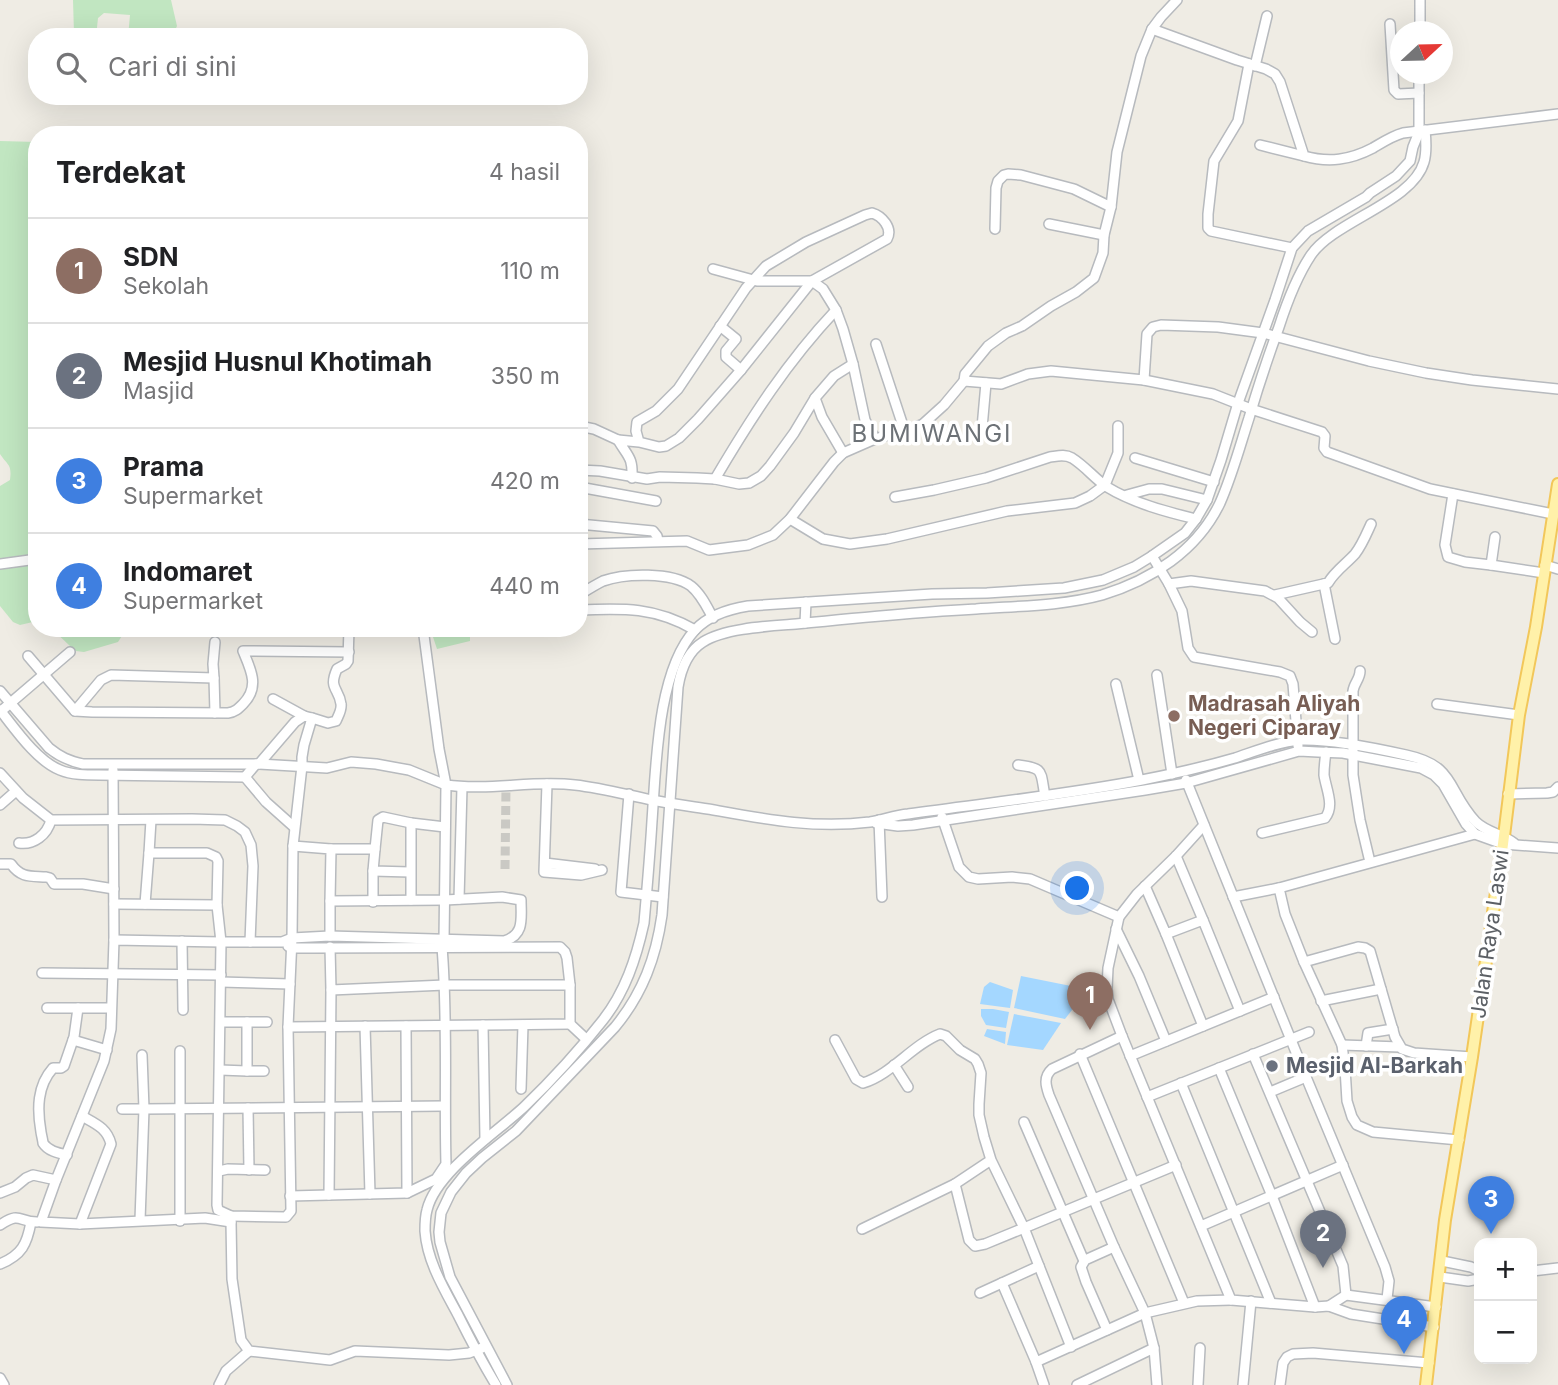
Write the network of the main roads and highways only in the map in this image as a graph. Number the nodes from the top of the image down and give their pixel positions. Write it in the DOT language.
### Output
graph roads {
  1 [pos="1558,484"];
  2 [pos="1426,1385"];
  1 -- 2 [label="main road, Jalan Raya Laswi"];
}
